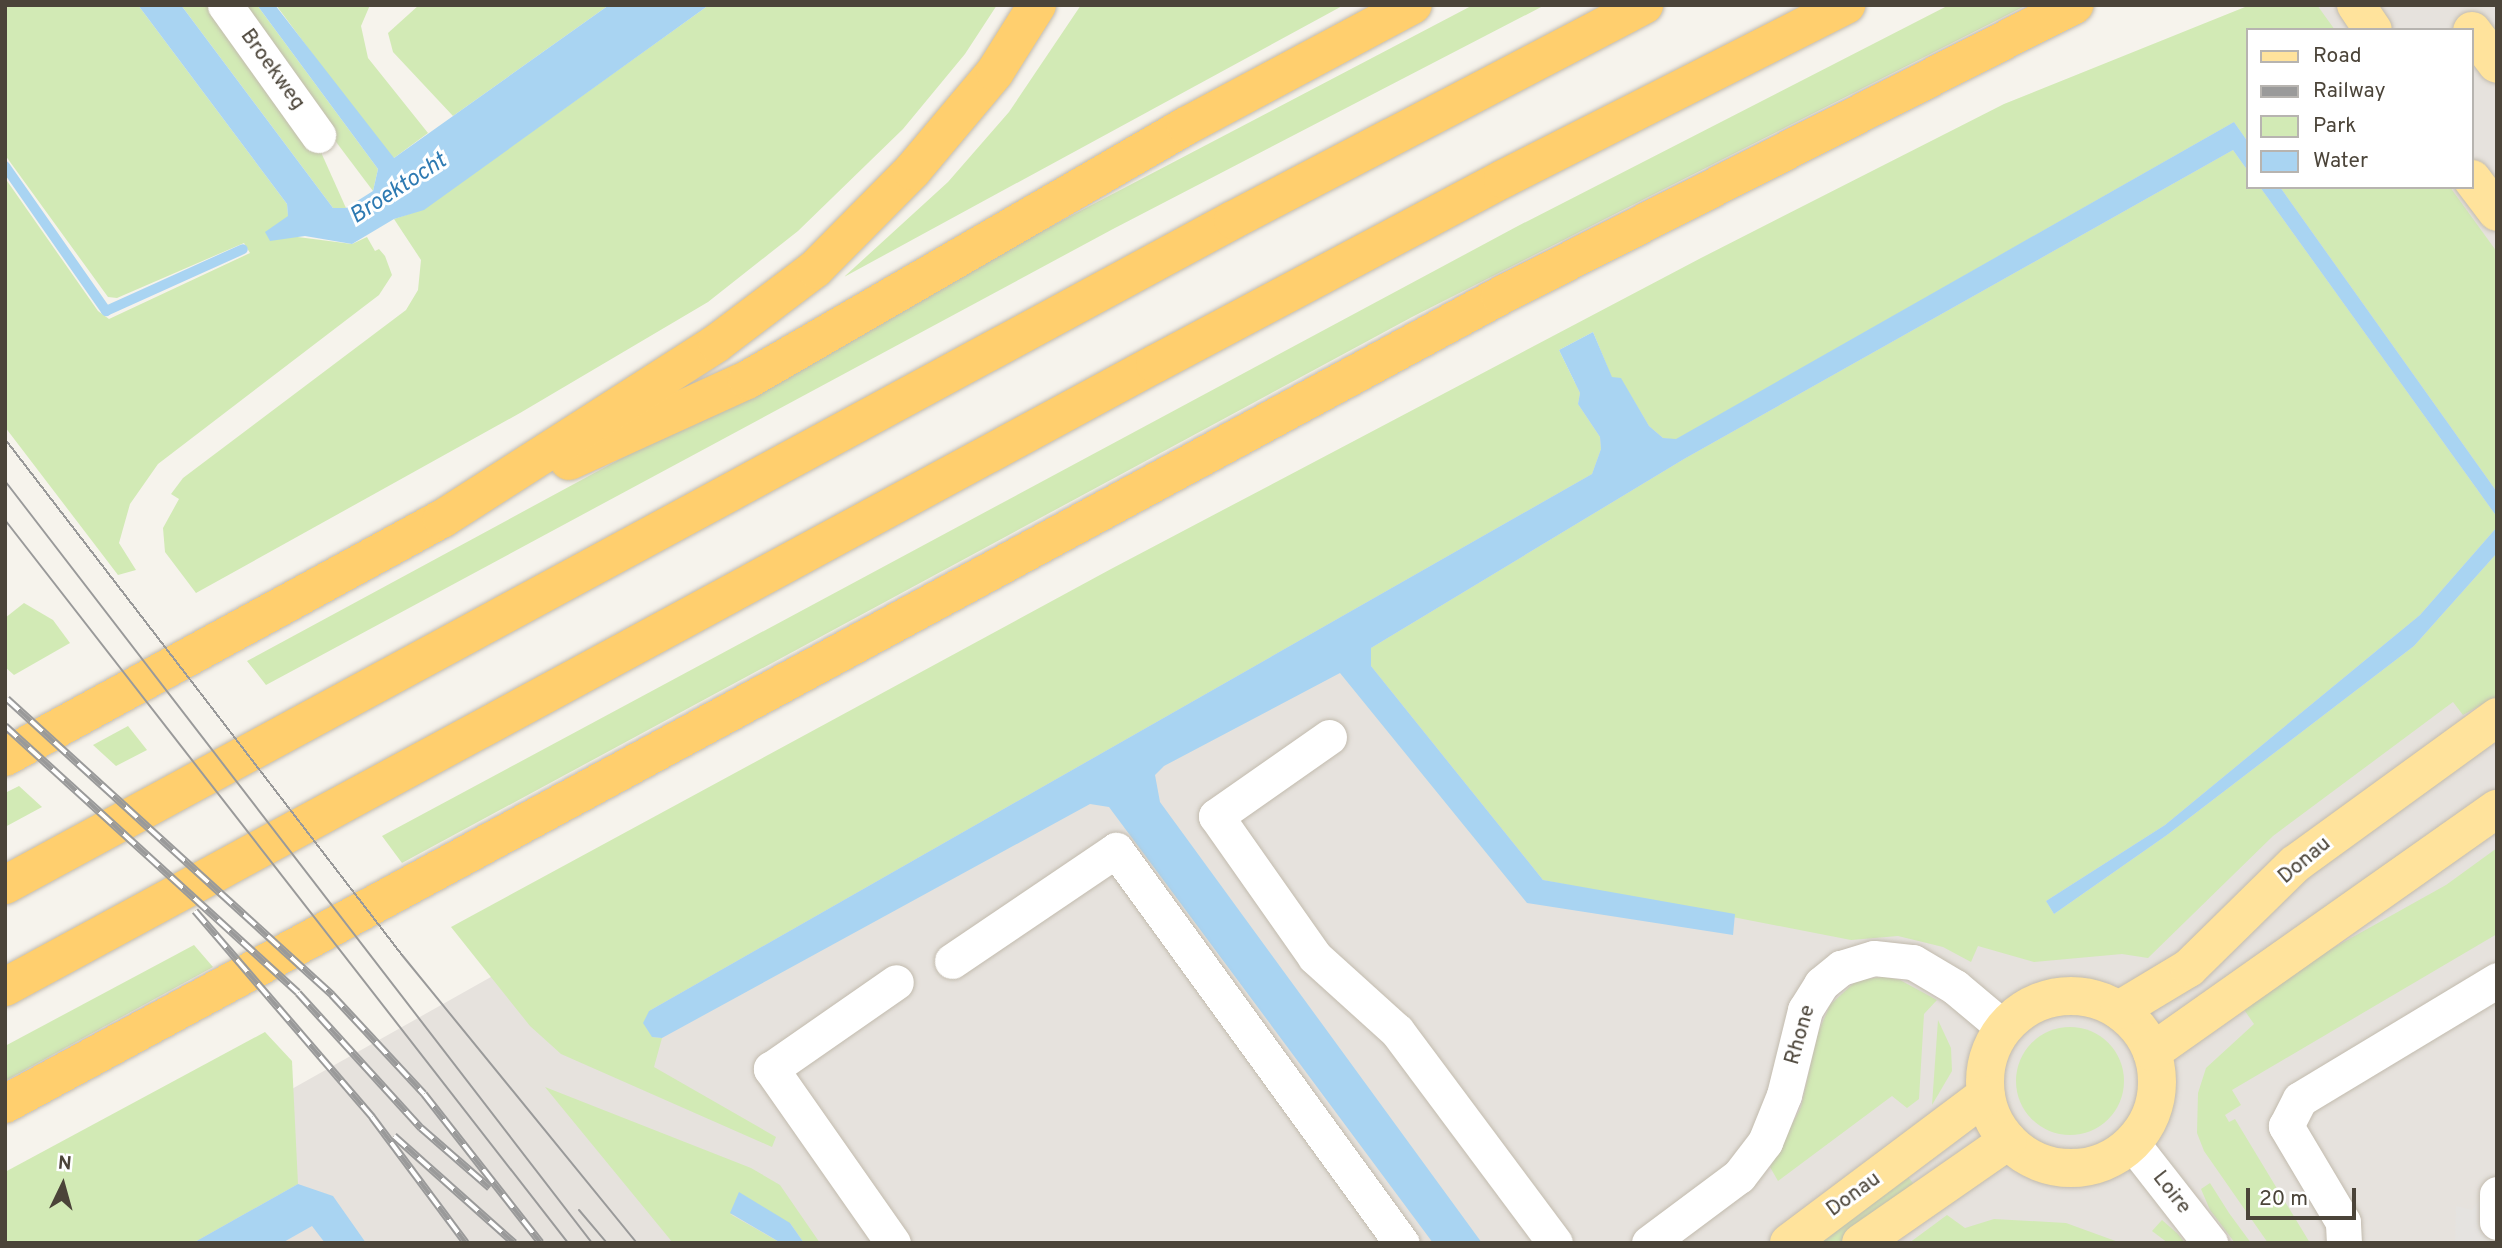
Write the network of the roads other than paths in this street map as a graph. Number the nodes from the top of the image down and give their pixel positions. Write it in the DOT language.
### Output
graph roads {
  1 [pos="225,5"];
  2 [pos="1037,5"];
  3 [pos="1413,5"];
  4 [pos="1644,5"];
  5 [pos="1846,5"];
  6 [pos="2074,5"];
  7 [pos="2356,5"];
  8 [pos="2453,5"];
  9 [pos="2372,28"];
  10 [pos="2470,28"];
  11 [pos="2474,33"];
  12 [pos="2497,64"];
  13 [pos="318,135"];
  14 [pos="2474,182"];
  15 [pos="2497,212"];
  16 [pos="442,519"];
  17 [pos="2497,717"];
  18 [pos="1329,737"];
  19 [pos="5,757"];
  20 [pos="2497,809"];
  21 [pos="5,885"];
  22 [pos="953,961"];
  23 [pos="2497,980"];
  24 [pos="896,982"];
  25 [pos="5,987"];
  26 [pos="2119,1010"];
  27 [pos="2004,1028"];
  28 [pos="2152,1052"];
  29 [pos="1986,1095"];
  30 [pos="5,1104"];
  31 [pos="2008,1141"];
  32 [pos="2132,1143"];
  33 [pos="2497,1194"];
  34 [pos="2497,1222"];
  35 [pos="886,1233"];
  36 [pos="1402,1243"];
  37 [pos="1555,1243"];
  38 [pos="1649,1243"];
  39 [pos="1789,1243"];
  40 [pos="1861,1243"];
  41 [pos="2210,1243"];
  42 [pos="2344,1243"];
  1 -- 13 [label="street, Broekweg"];
  2 -- 16 [label="highway"];
  3 -- 16 [label="highway"];
  4 -- 21 [label="highway"];
  5 -- 25 [label="highway"];
  6 -- 30 [label="highway"];
  7 -- 9 [label="main road"];
  8 -- 10 [label="main road"];
  11 -- 12 [label="main road"];
  14 -- 15 [label="main road"];
  16 -- 19 [label="highway"];
  17 -- 26 [label="main road, Donau"];
  18 -- 37 [label="street"];
  20 -- 28 [label="main road"];
  22 -- 36 [label="street"];
  23 -- 42 [label="street"];
  24 -- 35 [label="street"];
  26 -- 27 [label="main road"];
  26 -- 28 [label="main road"];
  27 -- 29 [label="main road"];
  27 -- 38 [label="street, Rhone"];
  28 -- 32 [label="main road"];
  29 -- 31 [label="main road"];
  29 -- 39 [label="main road, Donau"];
  31 -- 32 [label="main road"];
  31 -- 40 [label="main road, Donau"];
  32 -- 41 [label="street, Loire"];
  33 -- 34 [label="street"];
}
